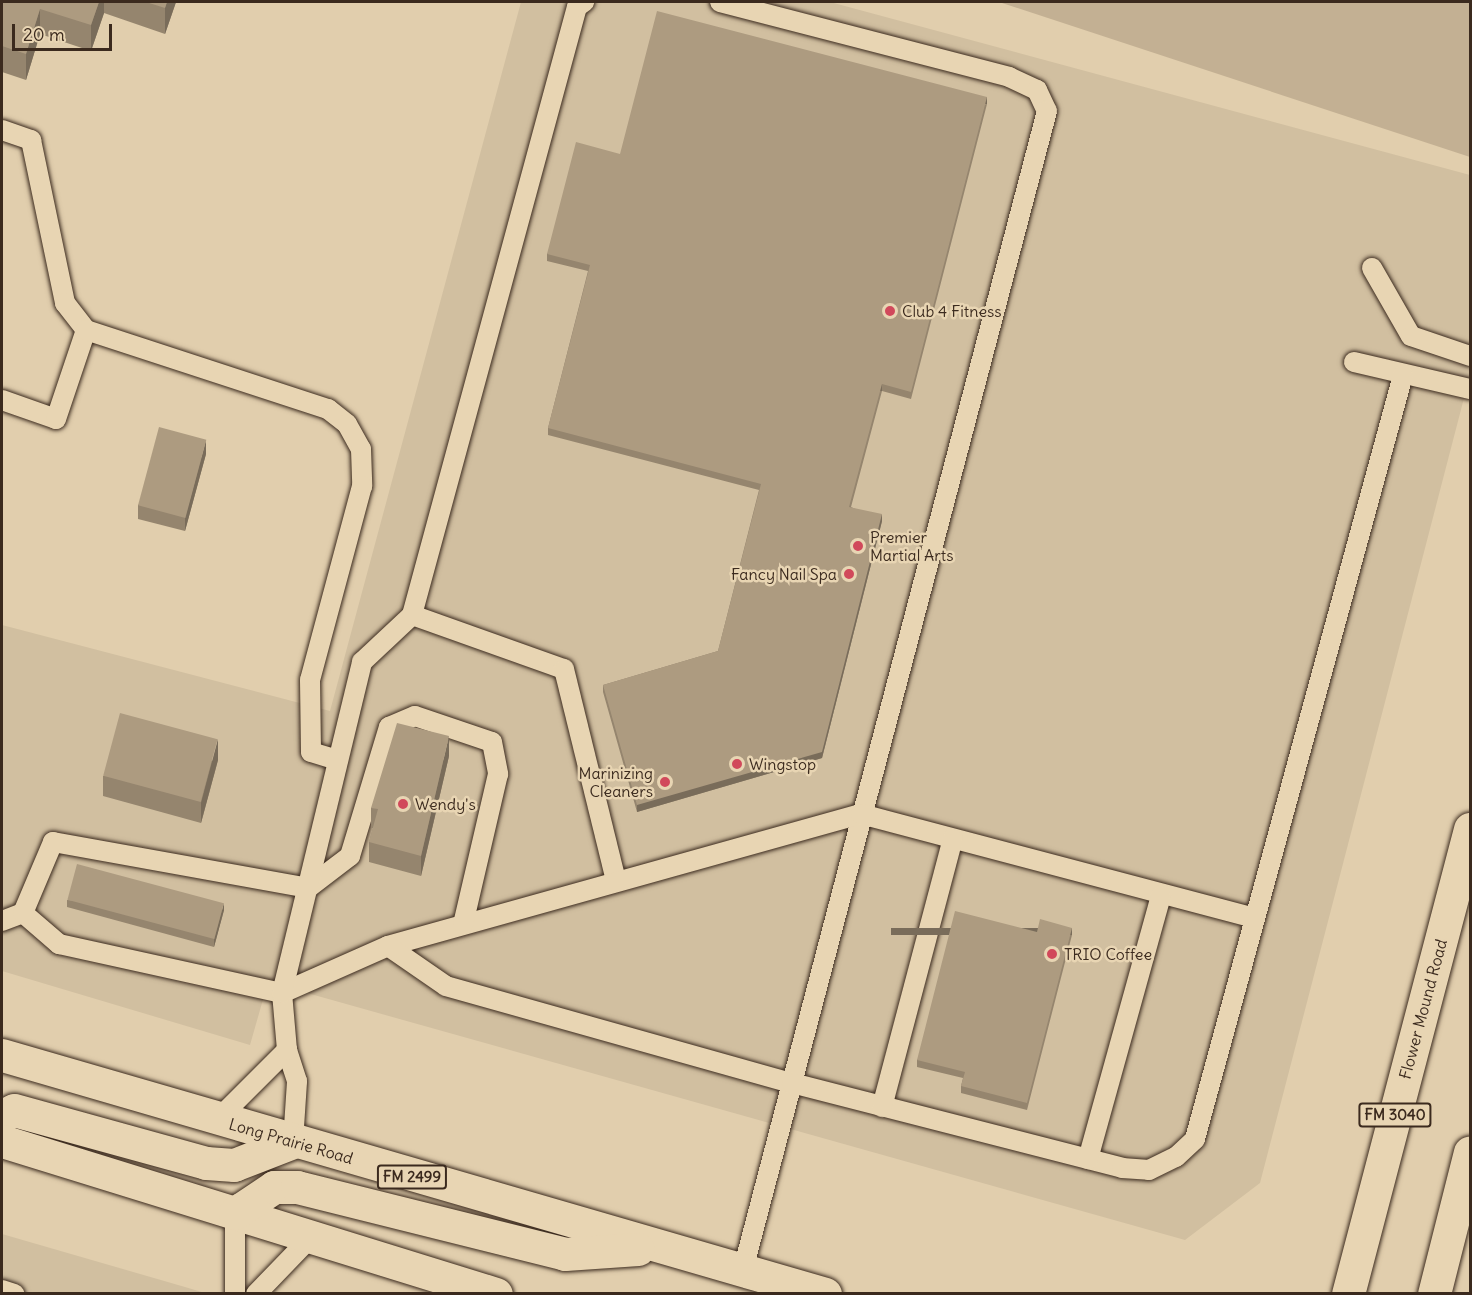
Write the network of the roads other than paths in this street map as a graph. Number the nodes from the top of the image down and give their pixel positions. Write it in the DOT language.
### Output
graph roads {
  1 [pos="584,2"];
  2 [pos="720,2"];
  3 [pos="2,130"];
  4 [pos="1372,268"];
  5 [pos="86,330"];
  6 [pos="1470,356"];
  7 [pos="1354,363"];
  8 [pos="1403,375"];
  9 [pos="1470,389"];
  10 [pos="2,400"];
  11 [pos="412,615"];
  12 [pos="339,760"];
  13 [pos="861,814"];
  14 [pos="1470,829"];
  15 [pos="953,839"];
  16 [pos="616,881"];
  17 [pos="308,888"];
  18 [pos="1161,896"];
  19 [pos="22,913"];
  20 [pos="1256,918"];
  21 [pos="2,921"];
  22 [pos="462,924"];
  23 [pos="388,946"];
  24 [pos="282,993"];
  25 [pos="287,1050"];
  26 [pos="2,1055"];
  27 [pos="792,1083"];
  28 [pos="882,1107"];
  29 [pos="2,1116"];
  30 [pos="218,1119"];
  31 [pos="2,1141"];
  32 [pos="293,1142"];
  33 [pos="1470,1152"];
  34 [pos="1088,1159"];
  35 [pos="235,1213"];
  36 [pos="311,1237"];
  37 [pos="660,1247"];
  38 [pos="743,1270"];
  39 [pos="2,1290"];
  40 [pos="14,1293"];
  41 [pos="235,1293"];
  42 [pos="256,1293"];
  43 [pos="496,1293"];
  44 [pos="825,1293"];
  45 [pos="1348,1293"];
  46 [pos="1434,1293"];
  1 -- 11 [label="lane"];
  2 -- 13 [label="lane"];
  3 -- 5 [label="lane"];
  4 -- 6 [label="lane"];
  5 -- 10 [label="lane"];
  5 -- 12 [label="lane"];
  7 -- 8 [label="lane"];
  8 -- 9 [label="lane"];
  8 -- 20 [label="lane"];
  11 -- 12 [label="lane"];
  11 -- 16 [label="lane"];
  12 -- 17 [label="lane"];
  13 -- 15 [label="lane"];
  13 -- 16 [label="lane"];
  13 -- 27 [label="lane"];
  14 -- 45 [label="main road, Flower Mound Road / FM 3040"];
  15 -- 18 [label="lane"];
  15 -- 28 [label="lane"];
  16 -- 22 [label="lane"];
  17 -- 19 [label="lane"];
  17 -- 22 [label="lane"];
  17 -- 24 [label="lane"];
  18 -- 20 [label="lane"];
  18 -- 34 [label="lane"];
  19 -- 21 [label="lane"];
  19 -- 24 [label="lane"];
  20 -- 34 [label="lane"];
  22 -- 23 [label="lane"];
  23 -- 24 [label="lane"];
  23 -- 27 [label="lane"];
  24 -- 25 [label="lane"];
  25 -- 30 [label="lane"];
  25 -- 32 [label="lane"];
  26 -- 30 [label="main road, Long Prairie Road / FM 2499"];
  27 -- 28 [label="lane"];
  27 -- 38 [label="lane"];
  28 -- 34 [label="lane"];
  29 -- 32 [label="main road"];
  30 -- 32 [label="main road, Long Prairie Road / FM 2499"];
  31 -- 35 [label="main road"];
  32 -- 37 [label="main road, Long Prairie Road / FM 2499"];
  33 -- 46 [label="main road"];
  35 -- 36 [label="main road"];
  35 -- 37 [label="main road"];
  35 -- 41 [label="lane"];
  36 -- 42 [label="lane"];
  36 -- 43 [label="main road"];
  37 -- 38 [label="main road, Long Prairie Road / FM 2499"];
  38 -- 44 [label="main road, Long Prairie Road / FM 2499"];
  39 -- 40 [label="lane"];
}
